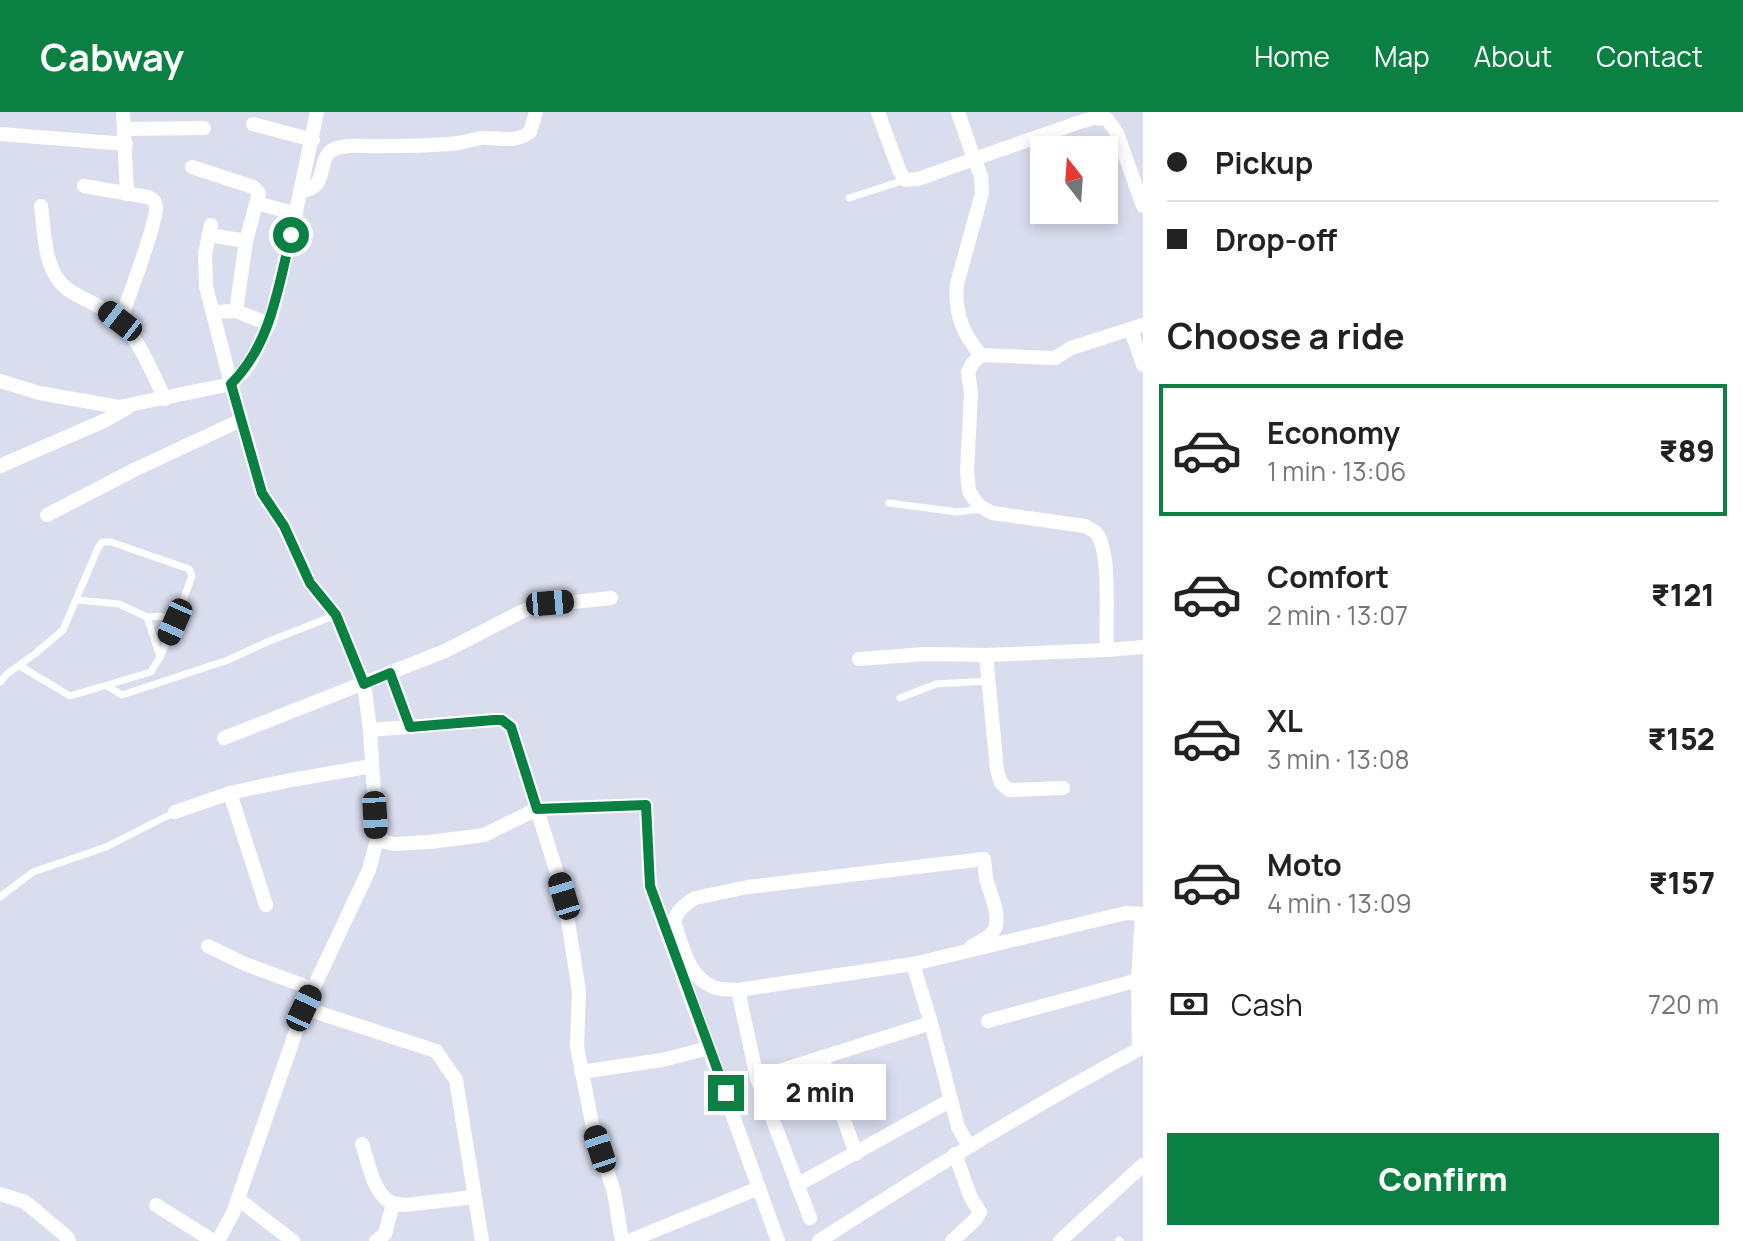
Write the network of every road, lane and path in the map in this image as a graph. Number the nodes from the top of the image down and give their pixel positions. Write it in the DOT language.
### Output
graph roads {
  1 [pos="123,112"];
  2 [pos="183,112"];
  3 [pos="317,112"];
  4 [pos="536,112"];
  5 [pos="878,112"];
  6 [pos="958,112"];
  7 [pos="1093,115"];
  8 [pos="253,124"];
  9 [pos="186,127"];
  10 [pos="204,128"];
  11 [pos="0,134"];
  12 [pos="125,136"];
  13 [pos="313,140"];
  14 [pos="974,159"];
  15 [pos="192,167"];
  16 [pos="905,180"];
  17 [pos="84,186"];
  18 [pos="300,191"];
  19 [pos="127,194"];
  20 [pos="849,198"];
  21 [pos="257,203"];
  22 [pos="41,206"];
  23 [pos="1143,206"];
  24 [pos="296,214"];
  25 [pos="246,241"];
  26 [pos="236,311"];
  27 [pos="213,312"];
  28 [pos="120,321"];
  29 [pos="269,324"];
  30 [pos="1137,328"];
  31 [pos="981,355"];
  32 [pos="1143,365"];
  33 [pos="0,381"];
  34 [pos="231,384"];
  35 [pos="165,399"];
  36 [pos="132,405"];
  37 [pos="241,420"];
  38 [pos="0,466"];
  39 [pos="889,503"];
  40 [pos="985,509"];
  41 [pos="47,515"];
  42 [pos="611,598"];
  43 [pos="77,600"];
  44 [pos="336,615"];
  45 [pos="147,617"];
  46 [pos="175,622"];
  47 [pos="1143,647"];
  48 [pos="1107,650"];
  49 [pos="986,655"];
  50 [pos="160,657"];
  51 [pos="859,659"];
  52 [pos="20,666"];
  53 [pos="390,673"];
  54 [pos="988,681"];
  55 [pos="0,682"];
  56 [pos="364,684"];
  57 [pos="107,686"];
  58 [pos="900,698"];
  59 [pos="410,727"];
  60 [pos="370,730"];
  61 [pos="224,738"];
  62 [pos="372,766"];
  63 [pos="1063,788"];
  64 [pos="230,793"];
  65 [pos="537,809"];
  66 [pos="175,812"];
  67 [pos="377,840"];
  68 [pos="0,897"];
  69 [pos="266,905"];
  70 [pos="208,946"];
  71 [pos="960,954"];
  72 [pos="913,964"];
  73 [pos="1138,980"];
  74 [pos="313,989"];
  75 [pos="738,990"];
  76 [pos="304,1008"];
  77 [pos="988,1021"];
  78 [pos="931,1023"];
  79 [pos="709,1048"];
  80 [pos="1141,1048"];
  81 [pos="822,1057"];
  82 [pos="581,1072"];
  83 [pos="757,1078"];
  84 [pos="951,1100"];
  85 [pos="362,1144"];
  86 [pos="962,1150"];
  87 [pos="856,1154"];
  88 [pos="1143,1165"];
  89 [pos="797,1185"];
  90 [pos="759,1188"];
  91 [pos="0,1194"];
  92 [pos="474,1197"];
  93 [pos="238,1199"];
  94 [pos="393,1204"];
  95 [pos="156,1205"];
  96 [pos="810,1218"];
  97 [pos="69,1241"];
  98 [pos="215,1241"];
  99 [pos="293,1241"];
  100 [pos="376,1241"];
  101 [pos="482,1241"];
  102 [pos="622,1241"];
  103 [pos="629,1241"];
  104 [pos="778,1241"];
  105 [pos="819,1241"];
  106 [pos="952,1241"];
  107 [pos="1060,1241"];
  1 -- 12 [label="street"];
  2 -- 9 [label="street"];
  3 -- 13 [label="street"];
  4 -- 18 [label="street"];
  5 -- 16 [label="street"];
  6 -- 14 [label="street"];
  7 -- 14 [label="street"];
  7 -- 23 [label="street"];
  8 -- 13 [label="street"];
  9 -- 10 [label="street"];
  9 -- 12 [label="street"];
  11 -- 12 [label="street"];
  12 -- 19 [label="street"];
  13 -- 18 [label="street"];
  14 -- 16 [label="street"];
  14 -- 31 [label="street"];
  15 -- 21 [label="street"];
  16 -- 20 [label="lane"];
  17 -- 19 [label="street"];
  18 -- 24 [label="street"];
  19 -- 28 [label="street"];
  21 -- 24 [label="street"];
  21 -- 25 [label="street"];
  22 -- 28 [label="street"];
  24 -- 29 [label="street"];
  25 -- 26 [label="street"];
  25 -- 27 [label="street"];
  26 -- 27 [label="street"];
  26 -- 29 [label="street"];
  27 -- 34 [label="street"];
  28 -- 35 [label="street"];
  29 -- 34 [label="street"];
  30 -- 31 [label="street"];
  30 -- 32 [label="street"];
  31 -- 40 [label="street"];
  33 -- 36 [label="street"];
  34 -- 35 [label="street"];
  34 -- 37 [label="street"];
  35 -- 36 [label="street"];
  36 -- 38 [label="street"];
  37 -- 41 [label="street"];
  37 -- 44 [label="street"];
  39 -- 40 [label="lane"];
  40 -- 48 [label="street"];
  42 -- 53 [label="street"];
  43 -- 45 [label="lane"];
  43 -- 46 [label="lane"];
  43 -- 52 [label="lane"];
  44 -- 56 [label="street"];
  44 -- 57 [label="lane"];
  45 -- 46 [label="lane"];
  45 -- 50 [label="lane"];
  46 -- 50 [label="lane"];
  47 -- 48 [label="street"];
  48 -- 49 [label="street"];
  49 -- 51 [label="street"];
  49 -- 54 [label="street"];
  50 -- 57 [label="lane"];
  52 -- 55 [label="lane"];
  52 -- 57 [label="lane"];
  53 -- 56 [label="street"];
  53 -- 59 [label="street"];
  54 -- 58 [label="lane"];
  54 -- 63 [label="street"];
  56 -- 60 [label="street"];
  56 -- 61 [label="street"];
  59 -- 60 [label="street"];
  59 -- 65 [label="street"];
  60 -- 62 [label="street"];
  62 -- 64 [label="street"];
  62 -- 67 [label="street"];
  64 -- 66 [label="street"];
  64 -- 69 [label="street"];
  65 -- 67 [label="street"];
  65 -- 79 [label="street"];
  65 -- 82 [label="street"];
  66 -- 68 [label="lane"];
  67 -- 74 [label="street"];
  70 -- 74 [label="street"];
  71 -- 72 [label="street"];
  71 -- 73 [label="street"];
  71 -- 75 [label="street"];
  72 -- 75 [label="street"];
  72 -- 78 [label="street"];
  73 -- 77 [label="street"];
  73 -- 80 [label="street"];
  74 -- 76 [label="street"];
  75 -- 83 [label="street"];
  76 -- 92 [label="street"];
  76 -- 93 [label="street"];
  78 -- 81 [label="street"];
  78 -- 84 [label="street"];
  79 -- 82 [label="street"];
  79 -- 90 [label="street"];
  80 -- 86 [label="street"];
  81 -- 83 [label="street"];
  81 -- 87 [label="street"];
  82 -- 102 [label="street"];
  83 -- 89 [label="street"];
  84 -- 86 [label="street"];
  84 -- 87 [label="street"];
  85 -- 94 [label="street"];
  86 -- 105 [label="street"];
  86 -- 106 [label="street"];
  87 -- 89 [label="street"];
  88 -- 107 [label="street"];
  89 -- 96 [label="street"];
  90 -- 103 [label="street"];
  90 -- 104 [label="street"];
  91 -- 97 [label="street"];
  92 -- 94 [label="street"];
  92 -- 101 [label="street"];
  93 -- 98 [label="street"];
  93 -- 99 [label="street"];
  94 -- 100 [label="street"];
  95 -- 98 [label="street"];
}
